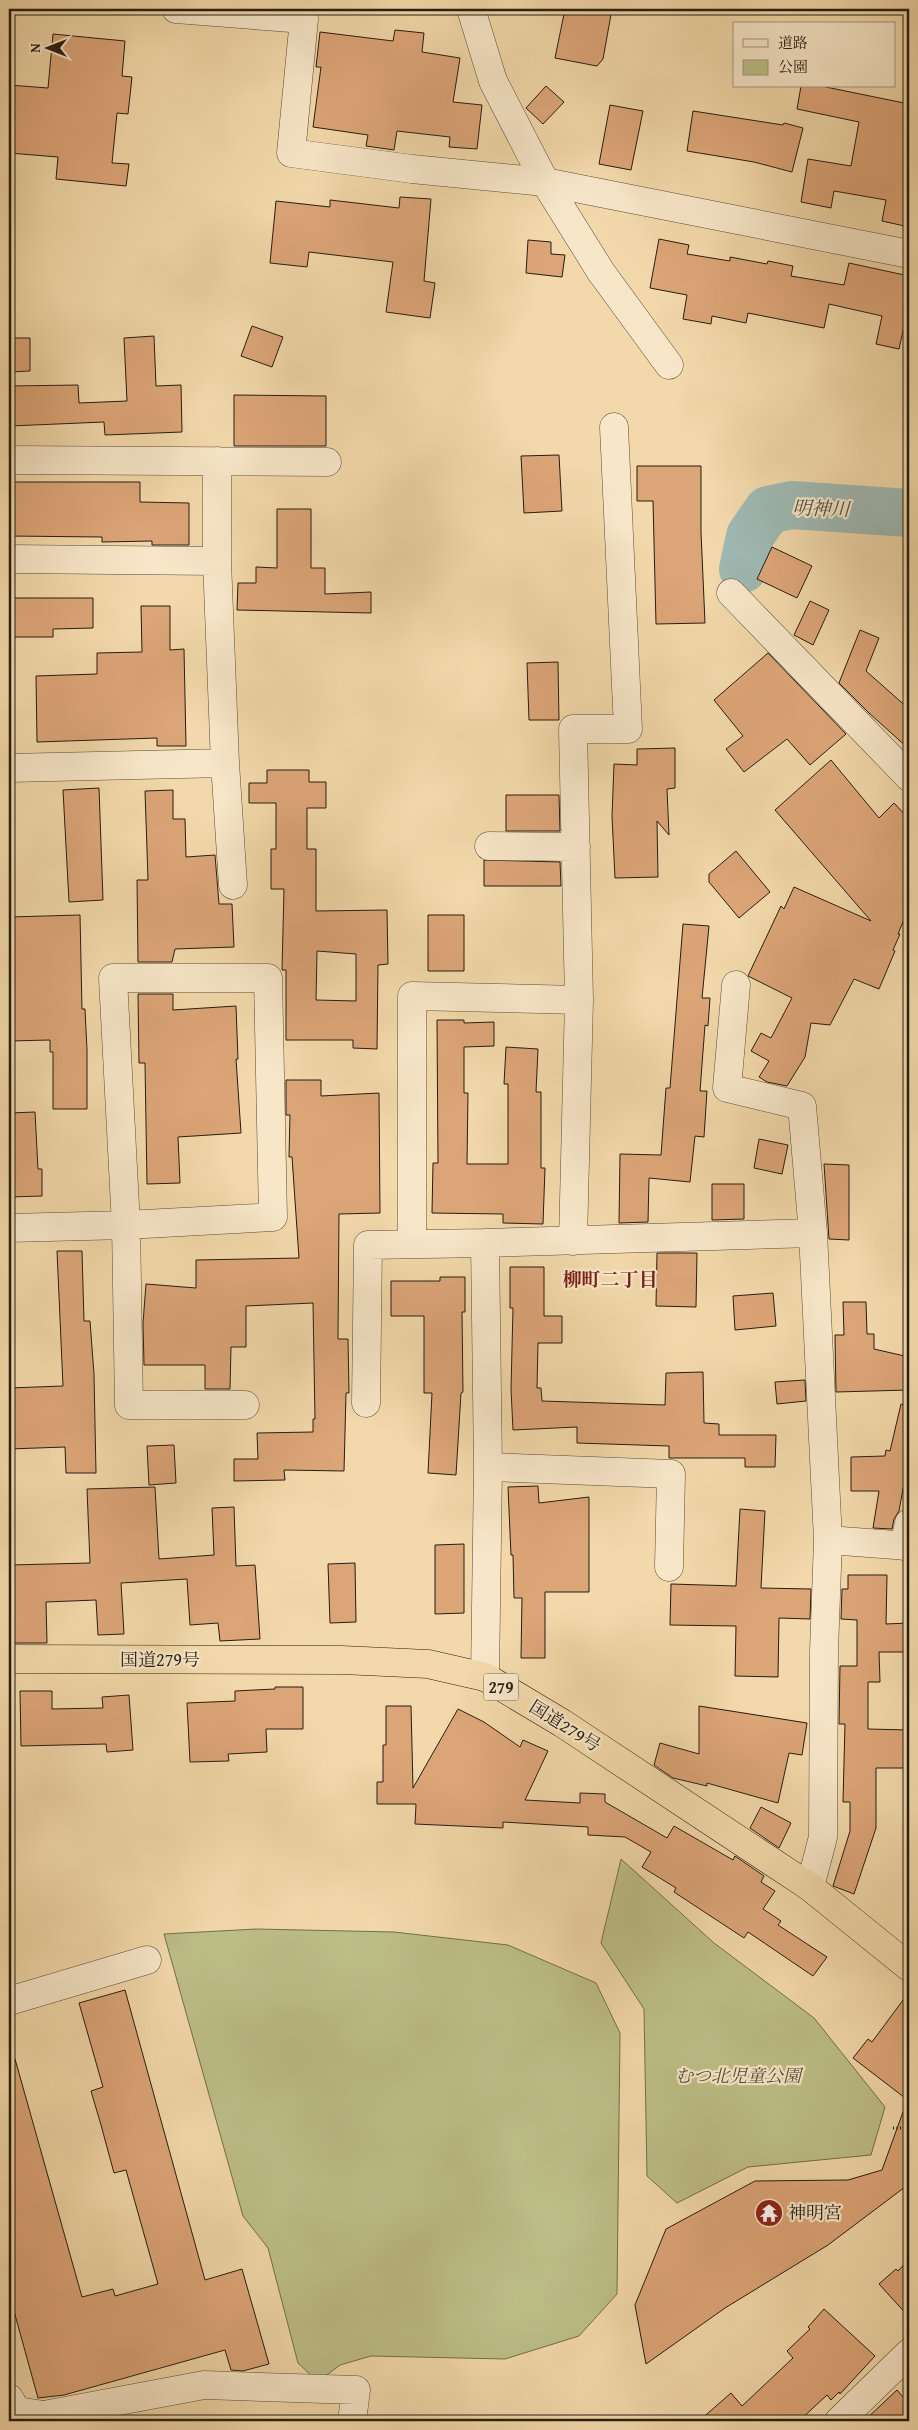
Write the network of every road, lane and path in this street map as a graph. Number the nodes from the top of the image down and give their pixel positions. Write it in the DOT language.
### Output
graph roads {
  1 [pos="176,9"];
  2 [pos="471,9"];
  3 [pos="545,182"];
  4 [pos="909,254"];
  5 [pos="669,365"];
  6 [pos="614,427"];
  7 [pos="9,460"];
  8 [pos="217,461"];
  9 [pos="327,462"];
  10 [pos="9,559"];
  11 [pos="217,561"];
  12 [pos="731,592"];
  13 [pos="225,763"];
  14 [pos="9,768"];
  15 [pos="909,777"];
  16 [pos="490,846"];
  17 [pos="576,847"];
  18 [pos="233,885"];
  19 [pos="736,985"];
  20 [pos="579,1000"];
  21 [pos="126,1225"];
  22 [pos="9,1228"];
  23 [pos="814,1233"];
  24 [pos="573,1241"];
  25 [pos="485,1243"];
  26 [pos="412,1244"];
  27 [pos="366,1404"];
  28 [pos="245,1405"];
  29 [pos="488,1467"];
  30 [pos="908,1538"];
  31 [pos="828,1540"];
  32 [pos="669,1567"];
  33 [pos="9,1659"];
  34 [pos="485,1677"];
  35 [pos="810,1888"];
  36 [pos="147,1960"];
  37 [pos="909,1968"];
  38 [pos="9,2001"];
  39 [pos="893,2128"];
  40 [pos="909,2128"];
  41 [pos="909,2353"];
  42 [pos="9,2398"];
  43 [pos="352,2421"];
  44 [pos="839,2421"];
  1 -- 3 [label="street"];
  2 -- 3 [label="street"];
  3 -- 4 [label="street"];
  3 -- 5 [label="street"];
  6 -- 17 [label="street"];
  7 -- 8 [label="street"];
  8 -- 9 [label="street"];
  8 -- 11 [label="street"];
  10 -- 11 [label="street"];
  11 -- 13 [label="street"];
  12 -- 15 [label="street"];
  13 -- 14 [label="street"];
  13 -- 18 [label="street"];
  16 -- 17 [label="street"];
  17 -- 20 [label="street"];
  19 -- 23 [label="street"];
  20 -- 24 [label="street"];
  20 -- 26 [label="street"];
  21 -- 21 [label="street"];
  21 -- 22 [label="street"];
  21 -- 28 [label="street"];
  23 -- 24 [label="street"];
  23 -- 31 [label="street"];
  24 -- 25 [label="street"];
  25 -- 26 [label="street"];
  25 -- 29 [label="street"];
  26 -- 27 [label="street"];
  29 -- 32 [label="street"];
  29 -- 34 [label="street"];
  30 -- 31 [label="street"];
  31 -- 35 [label="street"];
  33 -- 34 [label="highway, 国道279号 / 279"];
  34 -- 35 [label="highway, 国道279号 / 279"];
  35 -- 37 [label="highway, 国道279号 / 279"];
  36 -- 38 [label="street"];
  39 -- 40 [label="path"];
  41 -- 44 [label="street"];
  42 -- 43 [label="street"];
}
